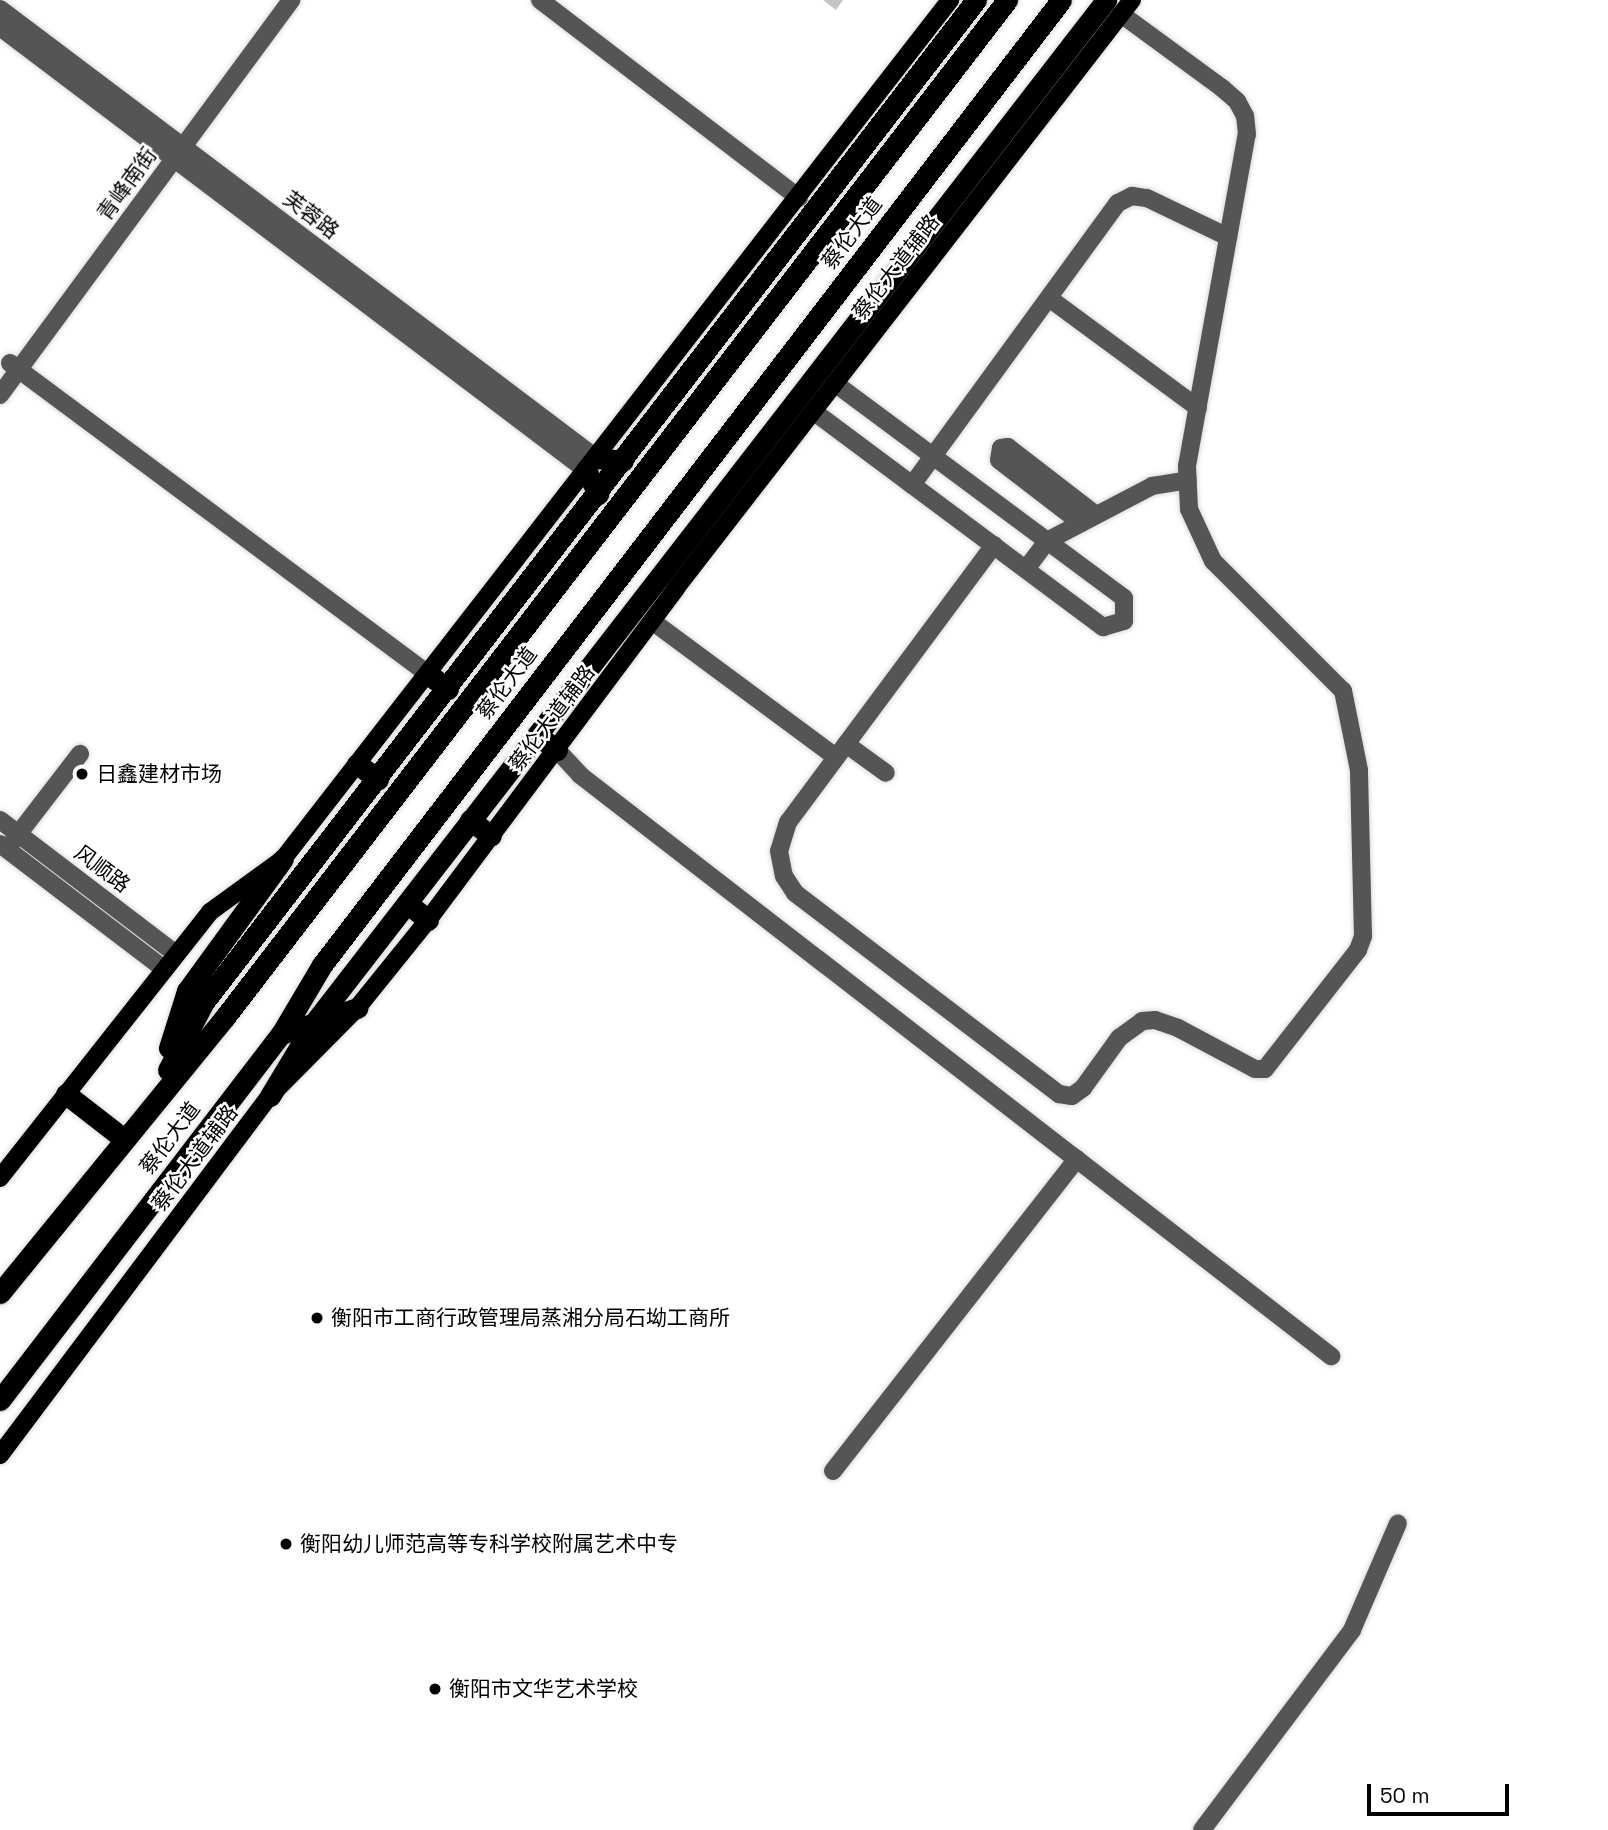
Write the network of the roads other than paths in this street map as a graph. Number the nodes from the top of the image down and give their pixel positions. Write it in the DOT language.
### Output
graph roads {
  1 [pos="278,0"];
  2 [pos="291,0"];
  3 [pos="541,0"];
  4 [pos="950,0"];
  5 [pos="976,0"];
  6 [pos="1007,0"];
  7 [pos="1061,0"];
  8 [pos="1120,5"];
  9 [pos="0,9"];
  10 [pos="0,27"];
  11 [pos="174,150"];
  12 [pos="807,204"];
  13 [pos="1228,237"];
  14 [pos="1049,298"];
  15 [pos="10,369"];
  16 [pos="834,373"];
  17 [pos="0,395"];
  18 [pos="1198,408"];
  19 [pos="813,411"];
  20 [pos="933,456"];
  21 [pos="623,461"];
  22 [pos="591,464"];
  23 [pos="1188,480"];
  24 [pos="912,485"];
  25 [pos="598,494"];
  26 [pos="1088,519"];
  27 [pos="1047,541"];
  28 [pos="994,545"];
  29 [pos="1026,569"];
  30 [pos="652,621"];
  31 [pos="428,674"];
  32 [pos="448,689"];
  33 [pos="537,735"];
  34 [pos="557,750"];
  35 [pos="841,751"];
  36 [pos="80,754"];
  37 [pos="357,764"];
  38 [pos="886,773"];
  39 [pos="378,779"];
  40 [pos="0,820"];
  41 [pos="470,820"];
  42 [pos="18,834"];
  43 [pos="491,836"];
  44 [pos="2,850"];
  45 [pos="283,859"];
  46 [pos="407,903"];
  47 [pos="428,920"];
  48 [pos="176,954"];
  49 [pos="164,969"];
  50 [pos="358,1009"];
  51 [pos="314,1023"];
  52 [pos="281,1034"];
  53 [pos="66,1094"];
  54 [pos="270,1096"];
  55 [pos="151,1103"];
  56 [pos="124,1139"];
  57 [pos="1077,1159"];
  58 [pos="0,1178"];
  59 [pos="0,1293"];
  60 [pos="1331,1356"];
  61 [pos="1,1400"];
  62 [pos="0,1455"];
  63 [pos="833,1471"];
  64 [pos="1398,1523"];
  65 [pos="1202,1830"];
  1 -- 11 [label="street, 青峰南街"];
  2 -- 11 [label="street, 青峰南街"];
  3 -- 12 [label="street"];
  4 -- 12 [label="main road"];
  5 -- 12 [label="highway"];
  6 -- 55 [label="highway, 蔡伦大道"];
  7 -- 52 [label="highway, 蔡伦大道"];
  8 -- 13 [label="street"];
  8 -- 16 [label="main road, 蔡伦大道辅路"];
  8 -- 16 [label="highway"];
  9 -- 11 [label="street, 芙蓉路"];
  10 -- 11 [label="street, 芙蓉路"];
  11 -- 15 [label="street, 青峰南街"];
  11 -- 22 [label="street, 芙蓉路"];
  12 -- 21 [label="highway"];
  12 -- 22 [label="main road"];
  13 -- 14 [label="street"];
  13 -- 18 [label="street"];
  14 -- 18 [label="street"];
  14 -- 20 [label="street"];
  15 -- 17 [label="street, 青峰南街"];
  15 -- 31 [label="street"];
  16 -- 19 [label="main road, 蔡伦大道辅路"];
  16 -- 20 [label="street"];
  16 -- 33 [label="highway"];
  18 -- 23 [label="street"];
  19 -- 24 [label="street"];
  19 -- 30 [label="main road, 蔡伦大道辅路"];
  20 -- 24 [label="street"];
  20 -- 27 [label="street"];
  21 -- 22 [label="highway"];
  21 -- 25 [label="highway"];
  22 -- 25 [label="highway"];
  22 -- 31 [label="main road"];
  23 -- 26 [label="street"];
  23 -- 35 [label="street"];
  24 -- 28 [label="street"];
  25 -- 32 [label="highway"];
  26 -- 26 [label="street"];
  26 -- 27 [label="street"];
  27 -- 29 [label="street"];
  27 -- 29 [label="street"];
  28 -- 29 [label="street"];
  28 -- 35 [label="street"];
  30 -- 34 [label="main road, 蔡伦大道辅路"];
  30 -- 35 [label="street"];
  31 -- 32 [label="highway"];
  31 -- 37 [label="main road"];
  32 -- 39 [label="highway"];
  33 -- 34 [label="highway"];
  33 -- 41 [label="highway"];
  34 -- 43 [label="main road, 蔡伦大道辅路"];
  34 -- 57 [label="street"];
  35 -- 38 [label="street"];
  36 -- 42 [label="street"];
  37 -- 39 [label="highway"];
  37 -- 45 [label="main road"];
  39 -- 55 [label="highway"];
  40 -- 42 [label="street, 风顺路"];
  41 -- 43 [label="highway"];
  41 -- 46 [label="highway"];
  42 -- 44 [label="street"];
  42 -- 48 [label="street, 风顺路"];
  43 -- 47 [label="main road, 蔡伦大道辅路"];
  44 -- 49 [label="street, 风顺路"];
  45 -- 48 [label="main road"];
  45 -- 55 [label="highway"];
  46 -- 47 [label="highway"];
  46 -- 51 [label="highway"];
  47 -- 50 [label="main road, 蔡伦大道辅路"];
  48 -- 49 [label="main road"];
  49 -- 53 [label="main road"];
  50 -- 51 [label="highway"];
  50 -- 54 [label="main road, 蔡伦大道辅路"];
  51 -- 52 [label="highway"];
  51 -- 54 [label="highway"];
  52 -- 61 [label="highway, 蔡伦大道"];
  53 -- 56 [label="highway"];
  53 -- 58 [label="main road"];
  54 -- 62 [label="main road, 蔡伦大道辅路"];
  55 -- 56 [label="highway, 蔡伦大道"];
  56 -- 59 [label="highway, 蔡伦大道"];
  57 -- 60 [label="street"];
  57 -- 63 [label="street"];
  64 -- 65 [label="street"];
}
